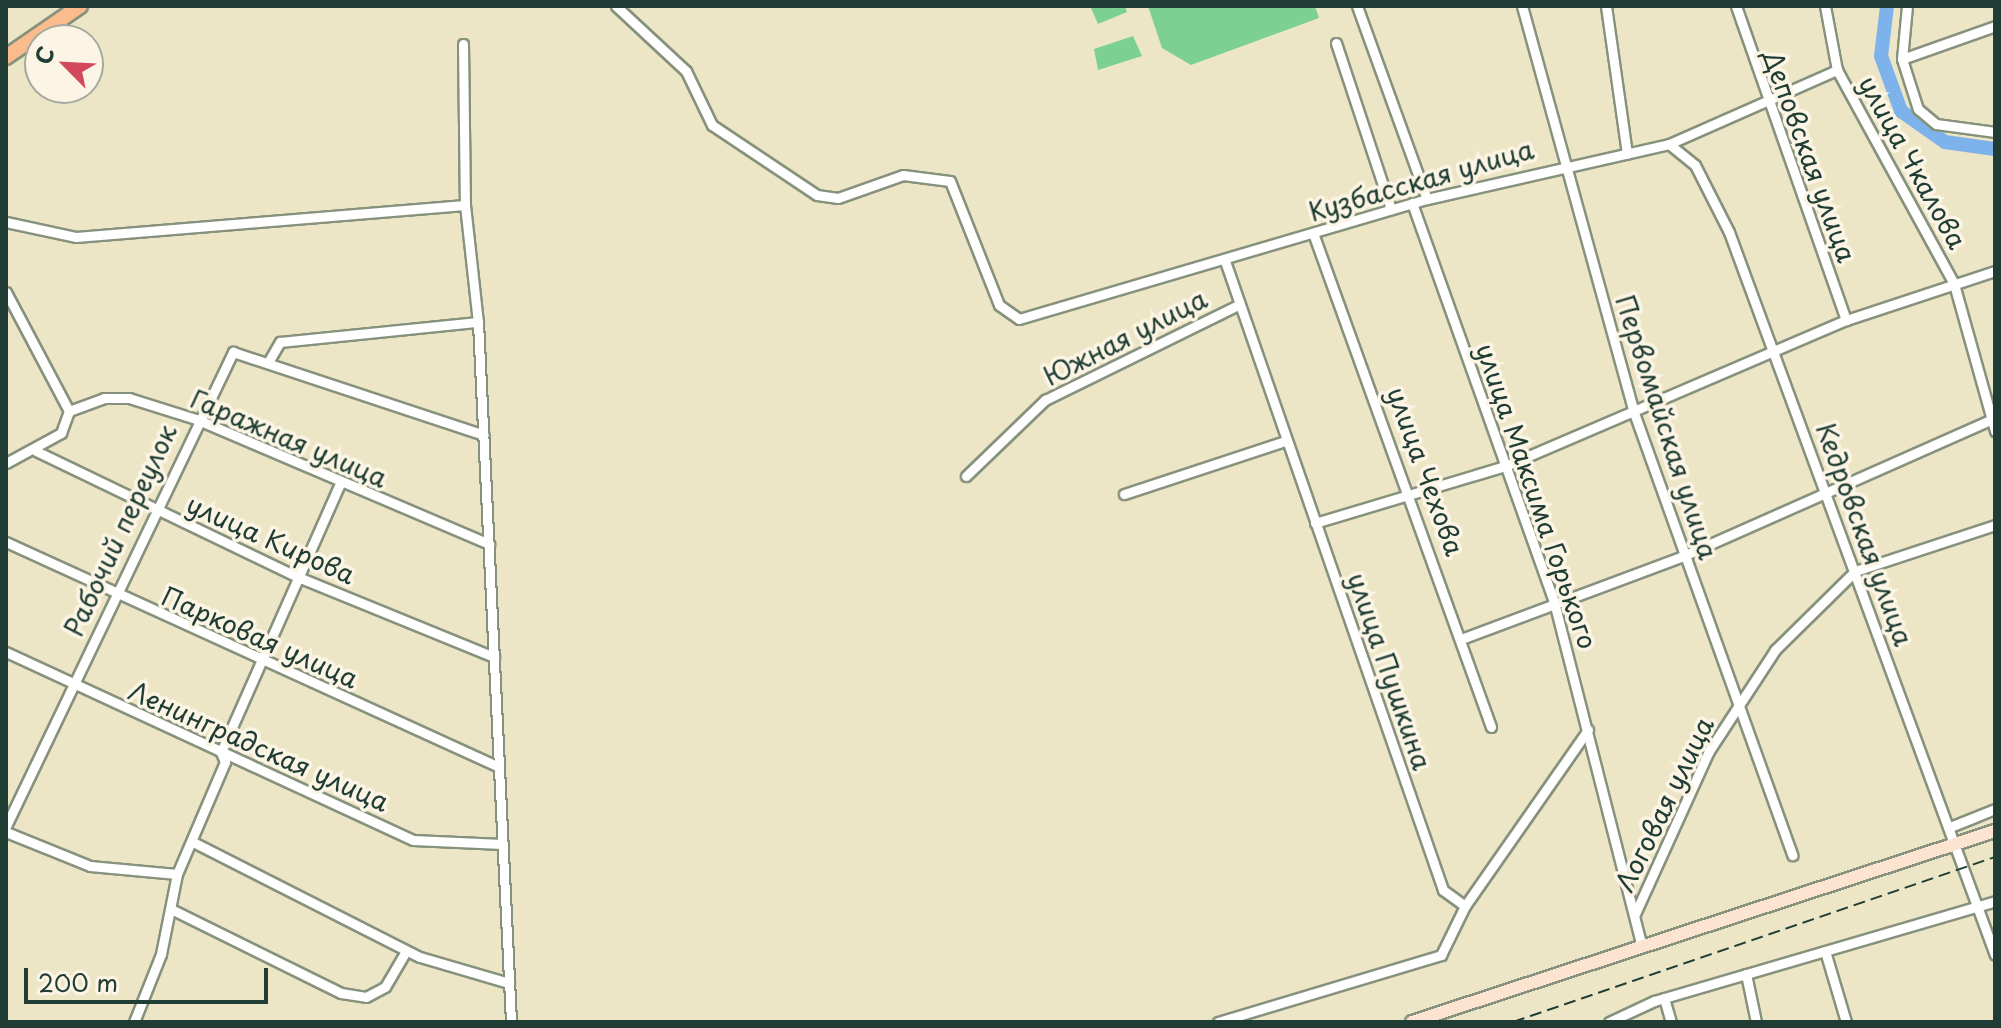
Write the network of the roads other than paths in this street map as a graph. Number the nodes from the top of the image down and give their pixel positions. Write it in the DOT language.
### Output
graph roads {
  1 [pos="80,6"];
  2 [pos="616,6"];
  3 [pos="1357,6"];
  4 [pos="1522,6"];
  5 [pos="1606,6"];
  6 [pos="1736,6"];
  7 [pos="1825,6"];
  8 [pos="1907,6"];
  9 [pos="1995,26"];
  10 [pos="1336,43"];
  11 [pos="463,44"];
  12 [pos="6,57"];
  13 [pos="1902,59"];
  14 [pos="1837,70"];
  15 [pos="1763,100"];
  16 [pos="1995,132"];
  17 [pos="1669,144"];
  18 [pos="1627,154"];
  19 [pos="1565,162"];
  20 [pos="1427,199"];
  21 [pos="1412,203"];
  22 [pos="465,205"];
  23 [pos="1391,209"];
  24 [pos="6,222"];
  25 [pos="1313,233"];
  26 [pos="1225,261"];
  27 [pos="1995,271"];
  28 [pos="1954,284"];
  29 [pos="6,292"];
  30 [pos="1236,306"];
  31 [pos="1846,320"];
  32 [pos="478,322"];
  33 [pos="1775,356"];
  34 [pos="270,359"];
  35 [pos="1633,410"];
  36 [pos="69,411"];
  37 [pos="1994,418"];
  38 [pos="196,419"];
  39 [pos="1995,431"];
  40 [pos="484,435"];
  41 [pos="1285,441"];
  42 [pos="36,451"];
  43 [pos="6,463"];
  44 [pos="1505,466"];
  45 [pos="966,476"];
  46 [pos="339,486"];
  47 [pos="1825,491"];
  48 [pos="1124,494"];
  49 [pos="1413,499"];
  50 [pos="153,510"];
  51 [pos="1315,523"];
  52 [pos="1995,525"];
  53 [pos="6,542"];
  54 [pos="489,544"];
  55 [pos="1683,556"];
  56 [pos="1855,571"];
  57 [pos="298,577"];
  58 [pos="113,595"];
  59 [pos="1554,602"];
  60 [pos="1464,638"];
  61 [pos="6,652"];
  62 [pos="494,657"];
  63 [pos="261,663"];
  64 [pos="72,686"];
  65 [pos="1740,704"];
  66 [pos="1491,727"];
  67 [pos="1588,730"];
  68 [pos="221,752"];
  69 [pos="499,767"];
  70 [pos="1995,809"];
  71 [pos="1950,827"];
  72 [pos="6,829"];
  73 [pos="1995,831"];
  74 [pos="193,842"];
  75 [pos="502,844"];
  76 [pos="1957,844"];
  77 [pos="1792,855"];
  78 [pos="177,874"];
  79 [pos="1995,901"];
  80 [pos="1465,906"];
  81 [pos="1978,907"];
  82 [pos="173,910"];
  83 [pos="1635,914"];
  84 [pos="1642,947"];
  85 [pos="406,951"];
  86 [pos="1825,951"];
  87 [pos="1995,955"];
  88 [pos="1746,974"];
  89 [pos="509,983"];
  90 [pos="1664,998"];
  91 [pos="134,1022"];
  92 [pos="511,1022"];
  93 [pos="1218,1022"];
  94 [pos="1412,1022"];
  95 [pos="1609,1022"];
  96 [pos="1671,1022"];
  97 [pos="1756,1022"];
  98 [pos="1846,1022"];
  1 -- 12 [label="main road"];
  2 -- 26 [label="street, Кузбасская улица"];
  3 -- 20 [label="street"];
  4 -- 19 [label="street, Первомайская улица"];
  5 -- 18 [label="street"];
  6 -- 15 [label="street, Деповская улица"];
  7 -- 14 [label="street, улица Чкалова"];
  8 -- 13 [label="street"];
  9 -- 13 [label="street"];
  10 -- 23 [label="street"];
  11 -- 22 [label="street"];
  13 -- 16 [label="street"];
  14 -- 15 [label="street, Кузбасская улица"];
  14 -- 28 [label="street, улица Чкалова"];
  15 -- 17 [label="street, Кузбасская улица"];
  15 -- 31 [label="street, Деповская улица"];
  17 -- 18 [label="street, Кузбасская улица"];
  17 -- 33 [label="street, Кедровская улица"];
  18 -- 19 [label="street, Кузбасская улица"];
  19 -- 20 [label="street, Кузбасская улица"];
  19 -- 35 [label="street, Первомайская улица"];
  20 -- 21 [label="street, Кузбасская улица"];
  21 -- 23 [label="street, Кузбасская улица"];
  21 -- 44 [label="street, улица Максима Горького"];
  22 -- 24 [label="street"];
  22 -- 32 [label="street"];
  23 -- 25 [label="street, Кузбасская улица"];
  25 -- 26 [label="street, Кузбасская улица"];
  25 -- 49 [label="street, улица Чехова"];
  26 -- 30 [label="street, улица Пушкина"];
  27 -- 28 [label="street"];
  28 -- 31 [label="street"];
  28 -- 37 [label="street, улица Чкалова"];
  29 -- 36 [label="street"];
  30 -- 41 [label="street, улица Пушкина"];
  30 -- 45 [label="street, Южная улица"];
  31 -- 33 [label="street"];
  32 -- 34 [label="street"];
  32 -- 40 [label="street"];
  33 -- 35 [label="street"];
  33 -- 47 [label="street, Кедровская улица"];
  34 -- 38 [label="street, Рабочий переулок"];
  34 -- 40 [label="street"];
  35 -- 44 [label="street"];
  35 -- 55 [label="street, Первомайская улица"];
  36 -- 38 [label="street, Гаражная улица"];
  36 -- 42 [label="street"];
  37 -- 39 [label="street, улица Чкалова"];
  37 -- 47 [label="street"];
  38 -- 46 [label="street, Гаражная улица"];
  38 -- 50 [label="street, Рабочий переулок"];
  40 -- 54 [label="street"];
  41 -- 48 [label="street"];
  41 -- 51 [label="street, улица Пушкина"];
  42 -- 43 [label="street"];
  42 -- 50 [label="street, улица Кирова"];
  44 -- 49 [label="street"];
  44 -- 59 [label="street, улица Максима Горького"];
  46 -- 54 [label="street, Гаражная улица"];
  46 -- 57 [label="street"];
  47 -- 55 [label="street"];
  47 -- 56 [label="street, Кедровская улица"];
  49 -- 51 [label="street"];
  49 -- 60 [label="street, улица Чехова"];
  50 -- 57 [label="street, улица Кирова"];
  50 -- 58 [label="street, Рабочий переулок"];
  51 -- 80 [label="street, улица Пушкина"];
  52 -- 56 [label="street, Логовая улица"];
  53 -- 58 [label="street, Парковая улица"];
  54 -- 62 [label="street"];
  55 -- 59 [label="street"];
  55 -- 65 [label="street, Первомайская улица"];
  56 -- 65 [label="street, Логовая улица"];
  56 -- 71 [label="street, Кедровская улица"];
  57 -- 62 [label="street, улица Кирова"];
  57 -- 63 [label="street"];
  58 -- 63 [label="street, Парковая улица"];
  58 -- 64 [label="street, Рабочий переулок"];
  59 -- 60 [label="street"];
  59 -- 67 [label="street, улица Максима Горького"];
  60 -- 66 [label="street, улица Чехова"];
  61 -- 64 [label="street, Ленинградская улица"];
  62 -- 69 [label="street"];
  63 -- 68 [label="street"];
  63 -- 69 [label="street, Парковая улица"];
  64 -- 68 [label="street, Ленинградская улица"];
  64 -- 72 [label="street, Рабочий переулок"];
  65 -- 77 [label="street, Первомайская улица"];
  65 -- 83 [label="street, Логовая улица"];
  67 -- 80 [label="street"];
  67 -- 83 [label="street, улица Максима Горького"];
  68 -- 74 [label="street"];
  68 -- 75 [label="street, Ленинградская улица"];
  69 -- 75 [label="street"];
  70 -- 71 [label="street"];
  71 -- 76 [label="street, Кедровская улица"];
  72 -- 78 [label="street"];
  73 -- 76 [label="street"];
  74 -- 78 [label="street"];
  74 -- 85 [label="street"];
  75 -- 89 [label="street"];
  76 -- 81 [label="street, Кедровская улица"];
  76 -- 84 [label="street"];
  78 -- 82 [label="street"];
  79 -- 81 [label="street"];
  80 -- 93 [label="street"];
  81 -- 86 [label="street"];
  81 -- 87 [label="street, Кедровская улица"];
  82 -- 85 [label="street"];
  82 -- 91 [label="street"];
  83 -- 84 [label="street, улица Максима Горького"];
  84 -- 94 [label="street"];
  85 -- 89 [label="street"];
  86 -- 88 [label="street"];
  86 -- 98 [label="street"];
  88 -- 90 [label="street"];
  88 -- 97 [label="street"];
  89 -- 92 [label="street"];
  90 -- 95 [label="street"];
  90 -- 96 [label="street"];
}
